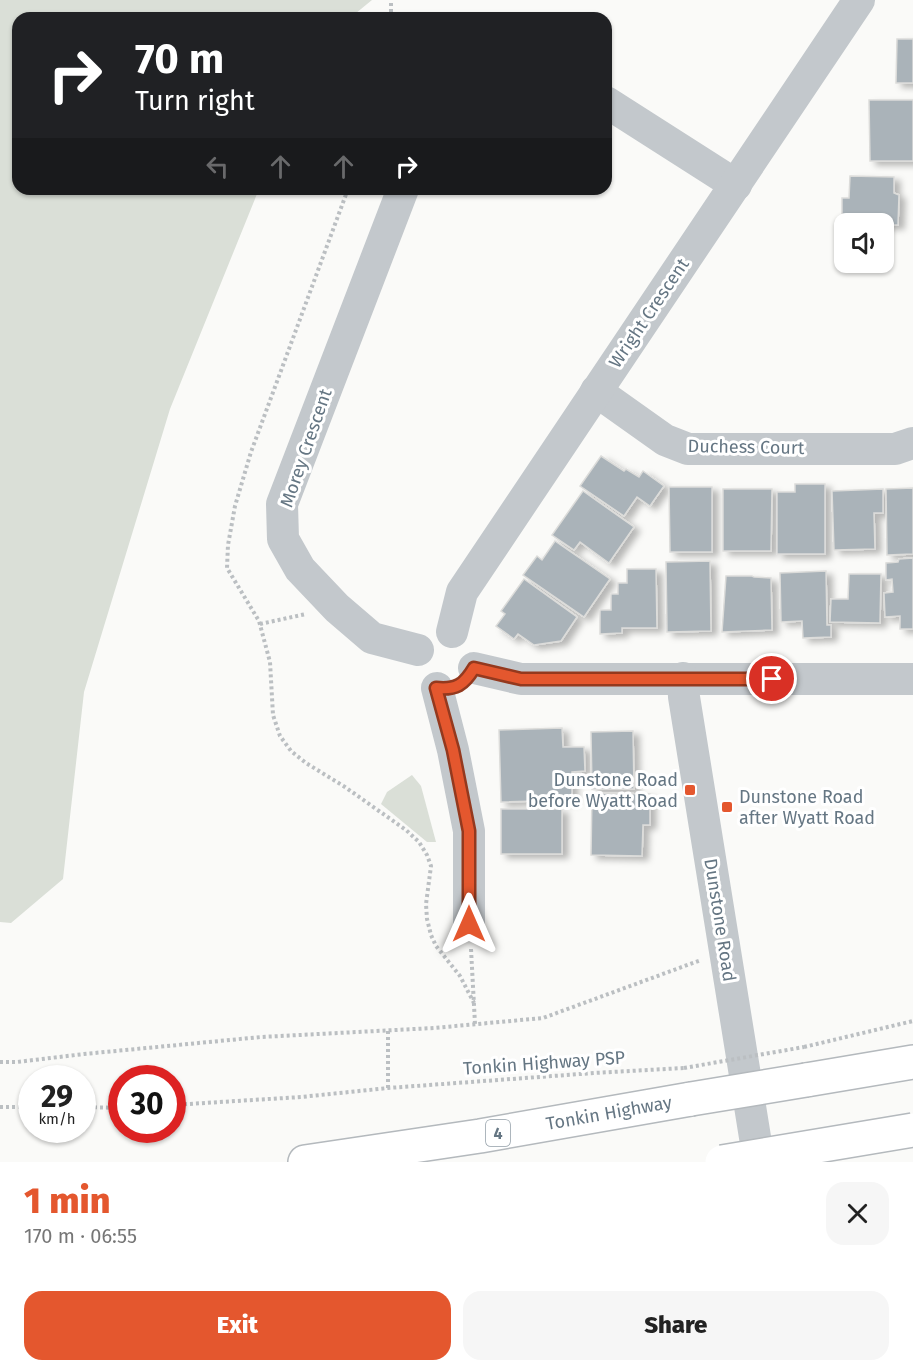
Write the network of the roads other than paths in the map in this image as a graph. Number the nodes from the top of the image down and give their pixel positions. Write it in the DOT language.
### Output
graph roads {
  1 [pos="859,0"];
  2 [pos="612,106"];
  3 [pos="736,185"];
  4 [pos="401,195"];
  5 [pos="596,391"];
  6 [pos="913,443"];
  7 [pos="452,632"];
  8 [pos="418,650"];
  9 [pos="474,668"];
  10 [pos="692,679"];
  11 [pos="913,679"];
  12 [pos="436,688"];
  13 [pos="469,924"];
  14 [pos="913,1062"];
  15 [pos="913,1130"];
  16 [pos="304,1162"];
  17 [pos="722,1162"];
  18 [pos="759,1162"];
  19 [pos="777,1162"];
  1 -- 3 [label="street, Wright Crescent"];
  2 -- 3 [label="street"];
  3 -- 5 [label="street, Wright Crescent"];
  4 -- 8 [label="street, Morey Crescent"];
  5 -- 6 [label="street, Duchess Court"];
  5 -- 7 [label="street, Wright Crescent"];
  7 -- 8 [label="street"];
  7 -- 9 [label="street"];
  8 -- 12 [label="street"];
  9 -- 10 [label="street"];
  9 -- 12 [label="street"];
  10 -- 11 [label="street"];
  10 -- 18 [label="street, Dunstone Road"];
  10 -- 19 [label="street, Dunstone Road"];
  12 -- 13 [label="street"];
  14 -- 16 [label="highway, Tonkin Highway / 4, bridge"];
  15 -- 17 [label="highway, bridge"];
}
